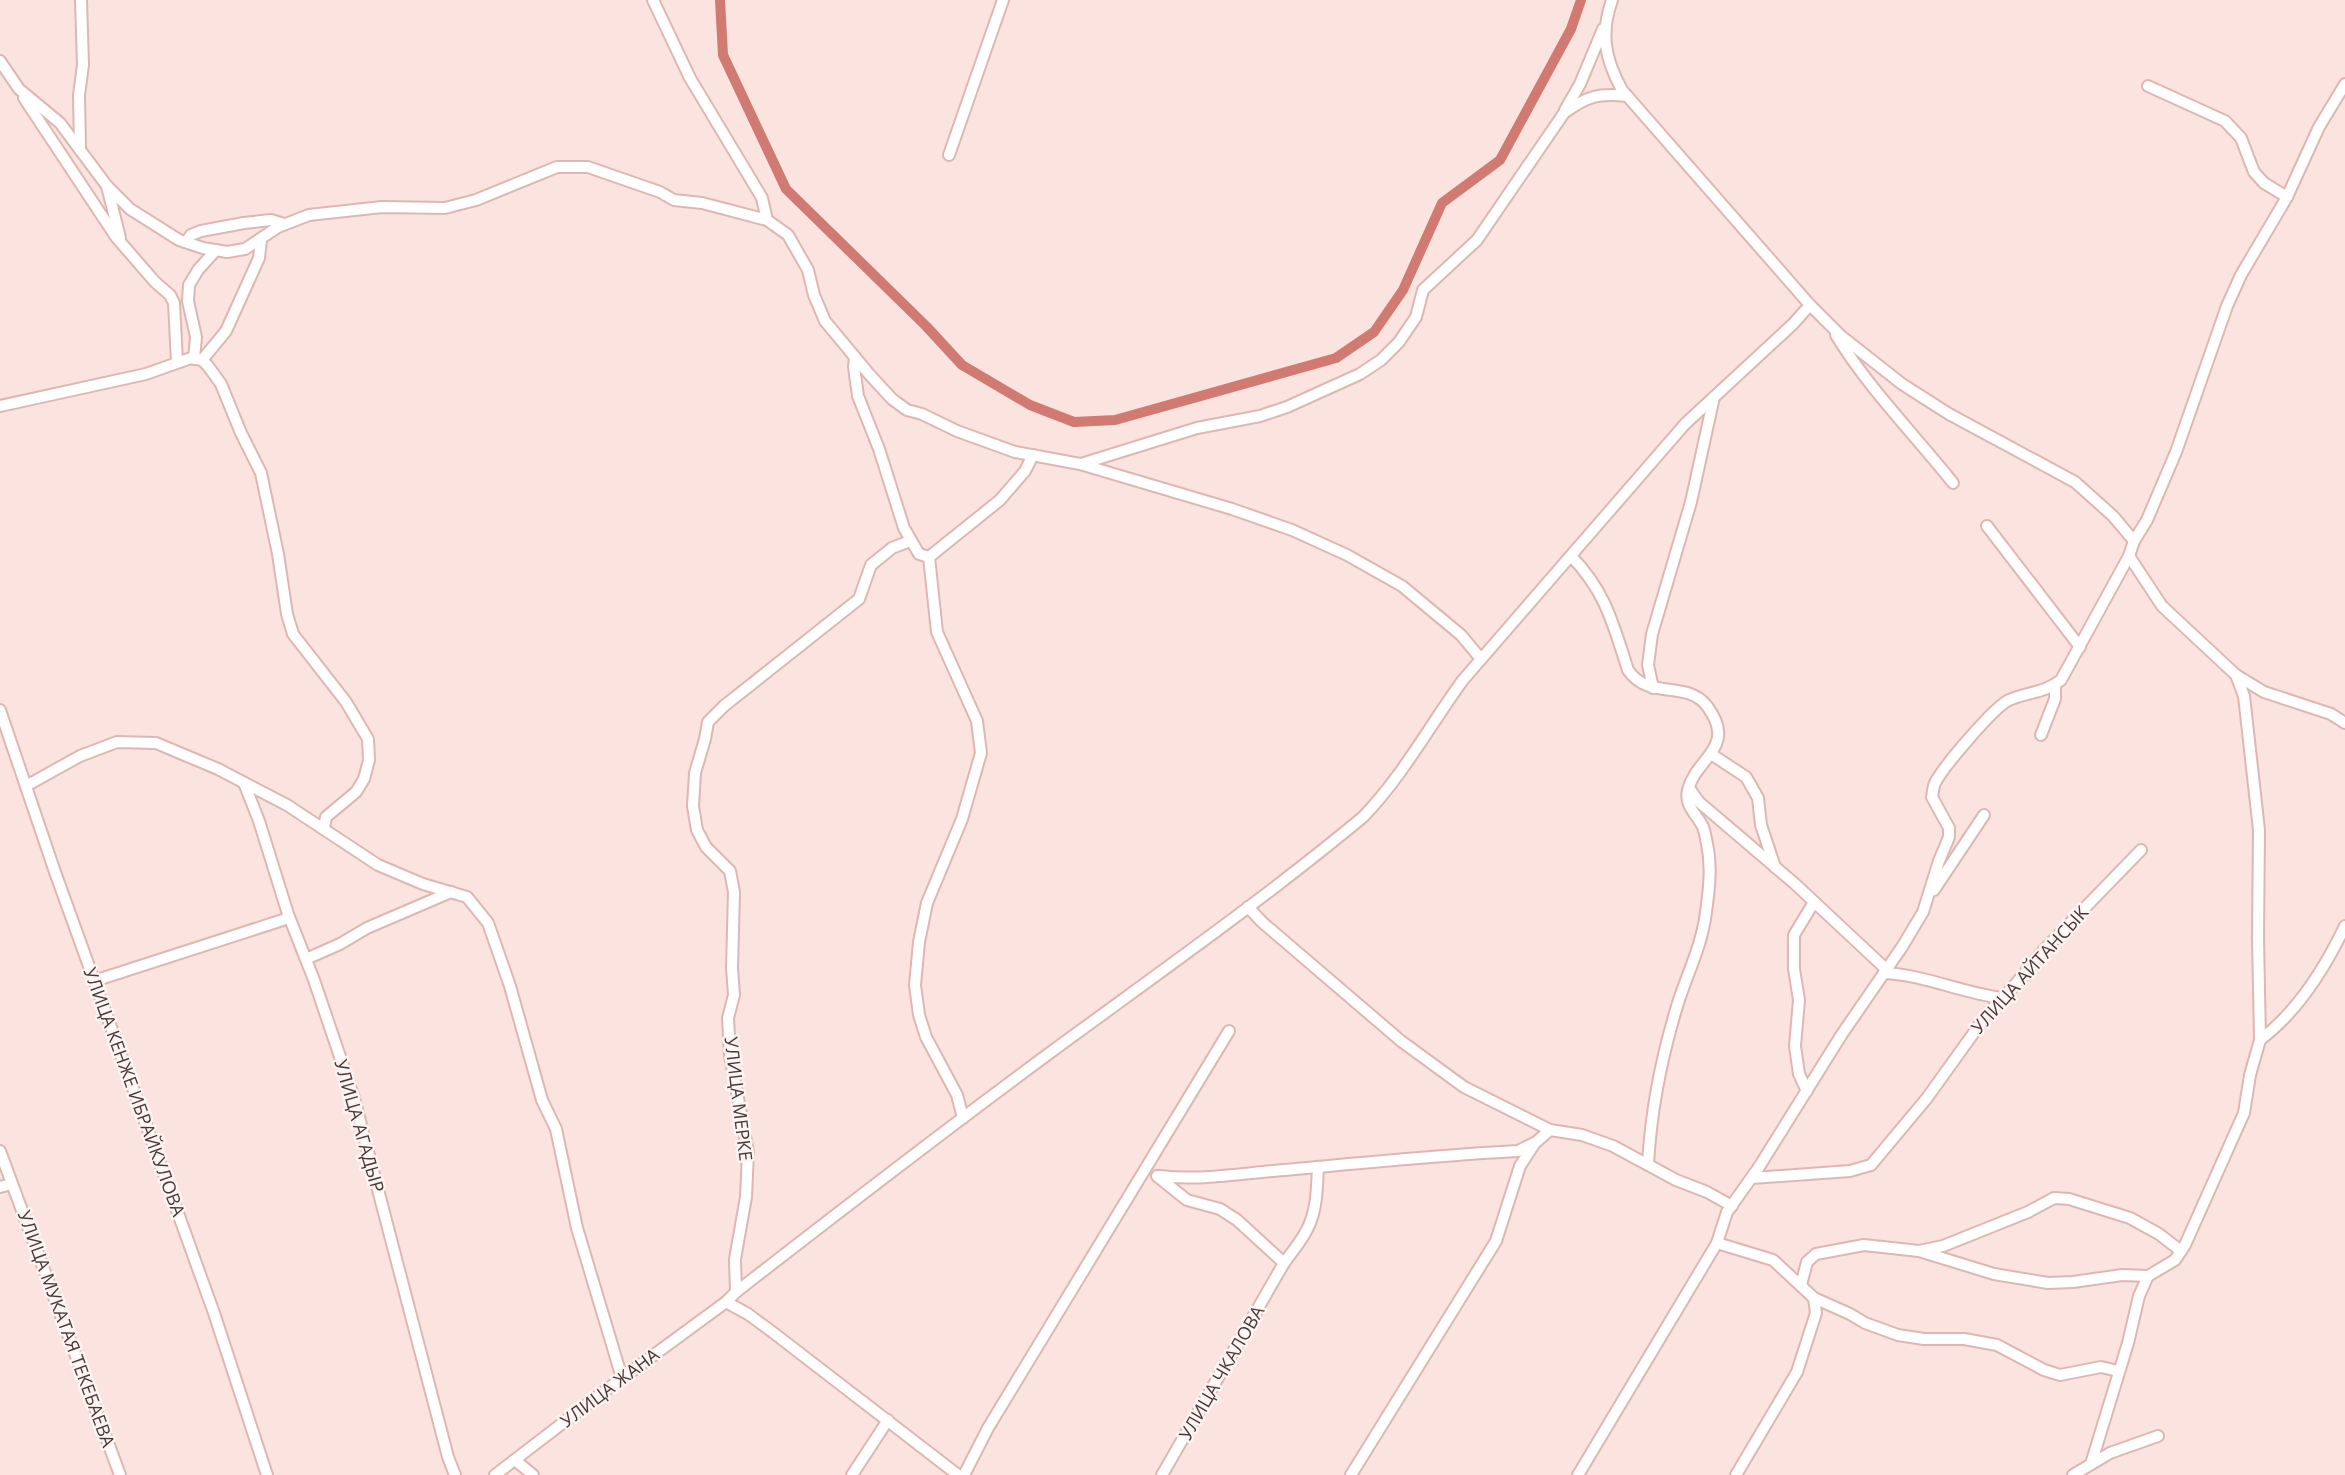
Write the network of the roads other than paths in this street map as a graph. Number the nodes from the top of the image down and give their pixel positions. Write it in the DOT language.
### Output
graph roads {
  1 [pos="81,0"];
  2 [pos="653,0"];
  3 [pos="1003,0"];
  4 [pos="1612,0"];
  5 [pos="1605,25"];
  6 [pos="0,61"];
  7 [pos="2345,84"];
  8 [pos="2148,86"];
  9 [pos="19,89"];
  10 [pos="1627,96"];
  11 [pos="1564,113"];
  12 [pos="80,147"];
  13 [pos="949,156"];
  14 [pos="107,186"];
  15 [pos="2287,197"];
  16 [pos="767,219"];
  17 [pos="284,224"];
  18 [pos="261,240"];
  19 [pos="186,242"];
  20 [pos="121,244"];
  21 [pos="216,250"];
  22 [pos="189,285"];
  23 [pos="170,295"];
  24 [pos="1810,305"];
  25 [pos="1827,322"];
  26 [pos="855,357"];
  27 [pos="198,359"];
  28 [pos="177,362"];
  29 [pos="1714,397"];
  30 [pos="0,406"];
  31 [pos="1032,455"];
  32 [pos="1080,464"];
  33 [pos="1953,483"];
  34 [pos="1987,526"];
  35 [pos="910,541"];
  36 [pos="2134,541"];
  37 [pos="1571,556"];
  38 [pos="2129,556"];
  39 [pos="929,557"];
  40 [pos="2080,647"];
  41 [pos="1481,659"];
  42 [pos="2236,675"];
  43 [pos="2055,685"];
  44 [pos="1653,688"];
  45 [pos="0,710"];
  46 [pos="2345,723"];
  47 [pos="2041,735"];
  48 [pos="1711,754"];
  49 [pos="244,783"];
  50 [pos="26,786"];
  51 [pos="1689,788"];
  52 [pos="1984,815"];
  53 [pos="324,828"];
  54 [pos="2141,850"];
  55 [pos="1775,867"];
  56 [pos="451,892"];
  57 [pos="1927,900"];
  58 [pos="1814,902"];
  59 [pos="1248,907"];
  60 [pos="289,918"];
  61 [pos="2345,926"];
  62 [pos="306,959"];
  63 [pos="1885,971"];
  64 [pos="94,981"];
  65 [pos="2002,998"];
  66 [pos="1229,1031"];
  67 [pos="2260,1040"];
  68 [pos="1807,1091"];
  69 [pos="963,1118"];
  70 [pos="1550,1130"];
  71 [pos="1534,1143"];
  72 [pos="0,1152"];
  73 [pos="1648,1164"];
  74 [pos="1318,1167"];
  75 [pos="1144,1172"];
  76 [pos="1157,1176"];
  77 [pos="1752,1178"];
  78 [pos="12,1184"];
  79 [pos="0,1187"];
  80 [pos="1732,1206"];
  81 [pos="1718,1243"];
  82 [pos="1919,1251"];
  83 [pos="2181,1251"];
  84 [pos="1283,1267"];
  85 [pos="2148,1276"];
  86 [pos="1801,1285"];
  87 [pos="736,1292"];
  88 [pos="1814,1298"];
  89 [pos="726,1302"];
  90 [pos="2118,1371"];
  91 [pos="622,1378"];
  92 [pos="888,1420"];
  93 [pos="2158,1436"];
  94 [pos="515,1460"];
  95 [pos="2091,1464"];
  96 [pos="120,1475"];
  97 [pos="267,1475"];
  98 [pos="455,1475"];
  99 [pos="495,1475"];
  100 [pos="533,1475"];
  101 [pos="852,1475"];
  102 [pos="958,1475"];
  103 [pos="964,1475"];
  104 [pos="1162,1475"];
  105 [pos="1351,1475"];
  106 [pos="1578,1475"];
  107 [pos="1736,1475"];
  108 [pos="2073,1475"];
  1 -- 12 [label="street"];
  2 -- 16 [label="street"];
  3 -- 13 [label="street"];
  4 -- 5 [label="street"];
  5 -- 10 [label="street"];
  5 -- 11 [label="street"];
  6 -- 9 [label="street"];
  7 -- 15 [label="street"];
  8 -- 15 [label="street"];
  9 -- 12 [label="street"];
  9 -- 20 [label="street"];
  10 -- 11 [label="street"];
  10 -- 24 [label="street"];
  11 -- 32 [label="street"];
  12 -- 14 [label="street"];
  14 -- 19 [label="street"];
  14 -- 20 [label="street"];
  15 -- 36 [label="street"];
  16 -- 17 [label="street"];
  16 -- 26 [label="street"];
  17 -- 18 [label="street"];
  17 -- 19 [label="street"];
  18 -- 21 [label="street"];
  18 -- 27 [label="street"];
  19 -- 21 [label="street"];
  20 -- 23 [label="street"];
  21 -- 22 [label="street"];
  22 -- 23 [label="street"];
  22 -- 27 [label="street"];
  23 -- 28 [label="street"];
  24 -- 25 [label="street"];
  24 -- 29 [label="street, УЛИЦА ЖАНА"];
  25 -- 33 [label="street"];
  25 -- 36 [label="street"];
  26 -- 31 [label="street"];
  26 -- 35 [label="street"];
  27 -- 28 [label="street"];
  27 -- 53 [label="street"];
  28 -- 30 [label="street"];
  29 -- 37 [label="street, УЛИЦА ЖАНА"];
  29 -- 44 [label="street"];
  31 -- 32 [label="street"];
  31 -- 39 [label="street"];
  32 -- 41 [label="street"];
  34 -- 40 [label="street"];
  35 -- 39 [label="street"];
  35 -- 87 [label="street, УЛИЦА МЕРКЕ"];
  36 -- 38 [label="street"];
  37 -- 41 [label="street, УЛИЦА ЖАНА"];
  37 -- 44 [label="street"];
  38 -- 40 [label="street"];
  38 -- 42 [label="street"];
  39 -- 69 [label="street"];
  40 -- 43 [label="street"];
  41 -- 59 [label="street, УЛИЦА ЖАНА"];
  42 -- 46 [label="street"];
  42 -- 67 [label="street"];
  43 -- 47 [label="street"];
  43 -- 57 [label="street"];
  44 -- 48 [label="street"];
  45 -- 50 [label="street, УЛИЦА КЕНЖЕ ИБРАЙКУЛОВА"];
  48 -- 51 [label="street"];
  48 -- 55 [label="street"];
  49 -- 50 [label="street"];
  49 -- 53 [label="street"];
  49 -- 60 [label="street, УЛИЦА АГАДЫР"];
  50 -- 64 [label="street, УЛИЦА КЕНЖЕ ИБРАЙКУЛОВА"];
  51 -- 55 [label="street"];
  51 -- 73 [label="street"];
  52 -- 57 [label="street"];
  53 -- 56 [label="street"];
  54 -- 65 [label="street, УЛИЦА АЙТАНСЫК"];
  55 -- 58 [label="street"];
  56 -- 62 [label="street"];
  56 -- 91 [label="street"];
  57 -- 63 [label="street"];
  58 -- 63 [label="street"];
  58 -- 68 [label="street"];
  59 -- 69 [label="street, УЛИЦА ЖАНА"];
  59 -- 70 [label="street"];
  60 -- 62 [label="street, УЛИЦА АГАДЫР"];
  60 -- 64 [label="street"];
  61 -- 67 [label="street"];
  62 -- 98 [label="street, УЛИЦА АГАДЫР"];
  63 -- 65 [label="street"];
  63 -- 68 [label="street"];
  64 -- 97 [label="street, УЛИЦА КЕНЖЕ ИБРАЙКУЛОВА"];
  65 -- 77 [label="street, УЛИЦА АЙТАНСЫК"];
  66 -- 75 [label="street"];
  67 -- 83 [label="street"];
  68 -- 77 [label="street"];
  69 -- 87 [label="street, УЛИЦА ЖАНА"];
  70 -- 71 [label="street"];
  70 -- 73 [label="street"];
  71 -- 74 [label="street"];
  71 -- 105 [label="street"];
  72 -- 78 [label="street, УЛИЦА МУКАТАЯ ТЕКЕБАЕВА"];
  73 -- 80 [label="street"];
  74 -- 76 [label="street"];
  74 -- 84 [label="street, УЛИЦА ЧКАЛОВА"];
  75 -- 76 [label="street"];
  75 -- 103 [label="street"];
  76 -- 84 [label="street"];
  77 -- 80 [label="street"];
  78 -- 79 [label="street"];
  78 -- 96 [label="street, УЛИЦА МУКАТАЯ ТЕКЕБАЕВА"];
  80 -- 81 [label="street"];
  81 -- 86 [label="street"];
  81 -- 106 [label="street"];
  82 -- 83 [label="street"];
  82 -- 85 [label="street"];
  82 -- 86 [label="street"];
  83 -- 85 [label="street"];
  84 -- 104 [label="street, УЛИЦА ЧКАЛОВА"];
  85 -- 90 [label="street"];
  86 -- 88 [label="street"];
  87 -- 89 [label="street, УЛИЦА ЖАНА"];
  88 -- 90 [label="street"];
  88 -- 107 [label="street"];
  89 -- 91 [label="street, УЛИЦА ЖАНА"];
  89 -- 92 [label="street"];
  90 -- 95 [label="street"];
  91 -- 94 [label="street, УЛИЦА ЖАНА"];
  92 -- 101 [label="street"];
  92 -- 102 [label="street"];
  93 -- 95 [label="street"];
  94 -- 99 [label="street, УЛИЦА ЖАНА"];
  94 -- 100 [label="street"];
  95 -- 108 [label="street"];
}
